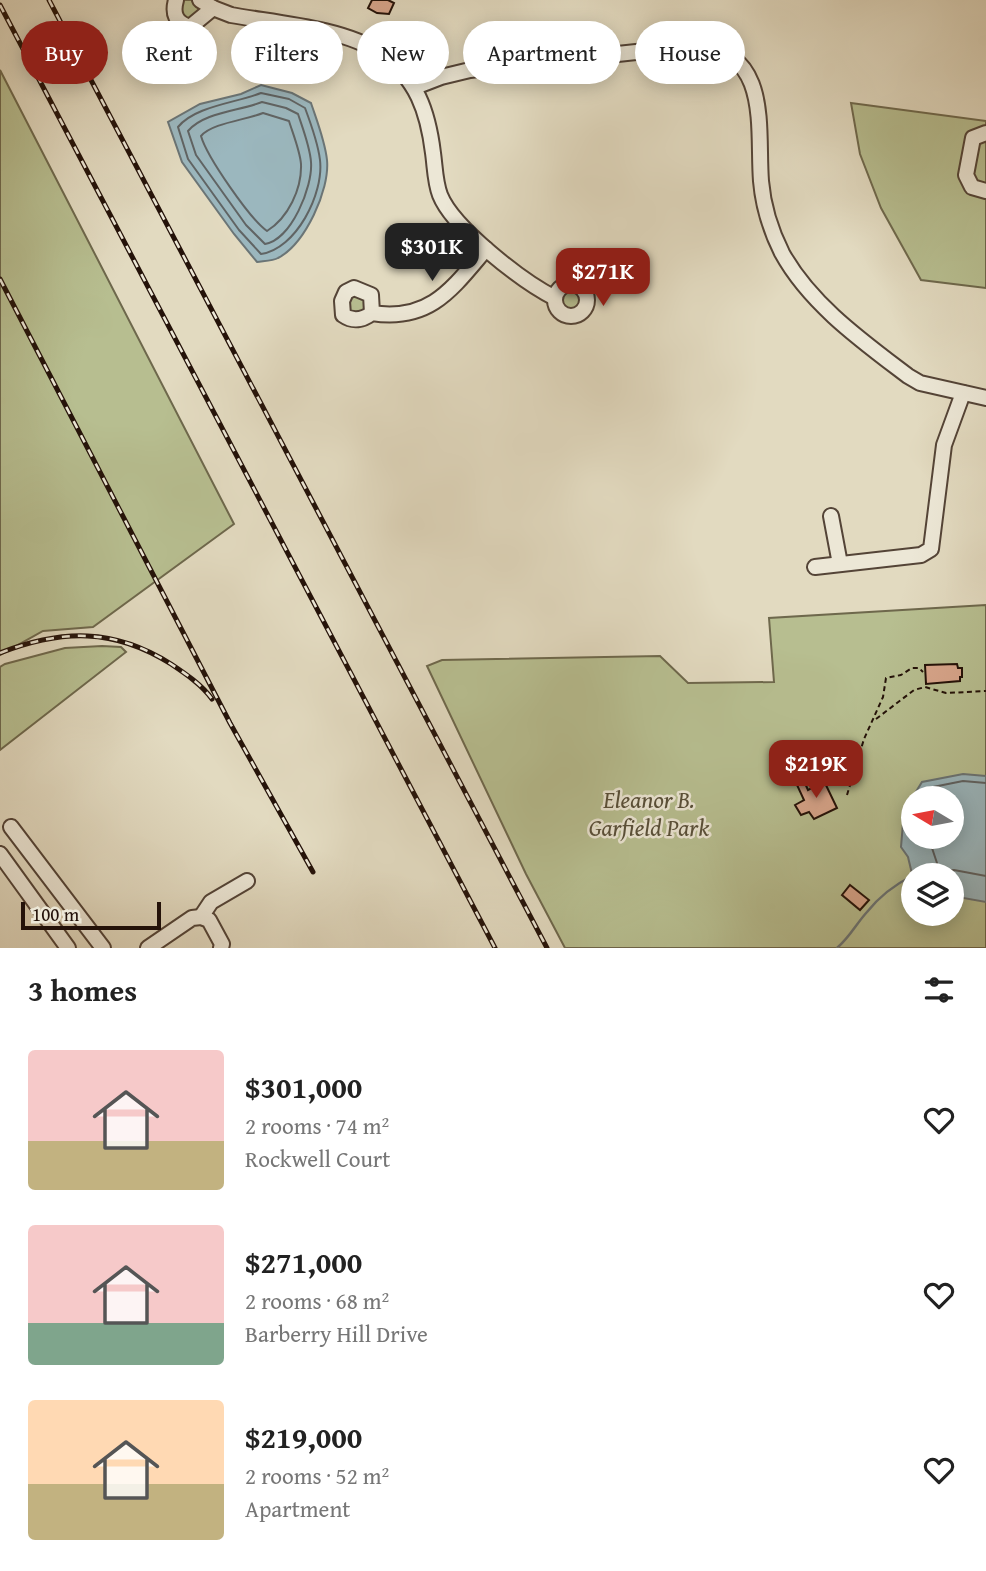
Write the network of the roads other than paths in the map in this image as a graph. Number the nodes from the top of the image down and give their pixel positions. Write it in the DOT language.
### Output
graph roads {
  1 [pos="176,0"];
  2 [pos="200,0"];
  3 [pos="214,8"];
  4 [pos="415,87"];
  5 [pos="986,132"];
  6 [pos="986,191"];
  7 [pos="486,248"];
  8 [pos="555,298"];
  9 [pos="372,313"];
  10 [pos="963,393"];
  11 [pos="986,398"];
  12 [pos="831,516"];
  13 [pos="840,564"];
  14 [pos="815,567"];
  15 [pos="11,827"];
  16 [pos="0,854"];
  17 [pos="247,881"];
  18 [pos="201,917"];
  19 [pos="68,948"];
  20 [pos="103,948"];
  21 [pos="148,948"];
  22 [pos="221,948"];
  1 -- 3 [label="street"];
  2 -- 3 [label="street"];
  3 -- 4 [label="street"];
  4 -- 7 [label="street"];
  4 -- 10 [label="street"];
  5 -- 6 [label="street"];
  7 -- 8 [label="street"];
  7 -- 9 [label="street"];
  10 -- 11 [label="street"];
  10 -- 13 [label="street"];
  12 -- 13 [label="street"];
  13 -- 14 [label="street"];
  15 -- 20 [label="street"];
  16 -- 19 [label="street"];
  17 -- 18 [label="street"];
  18 -- 21 [label="street"];
  18 -- 22 [label="street"];
}
